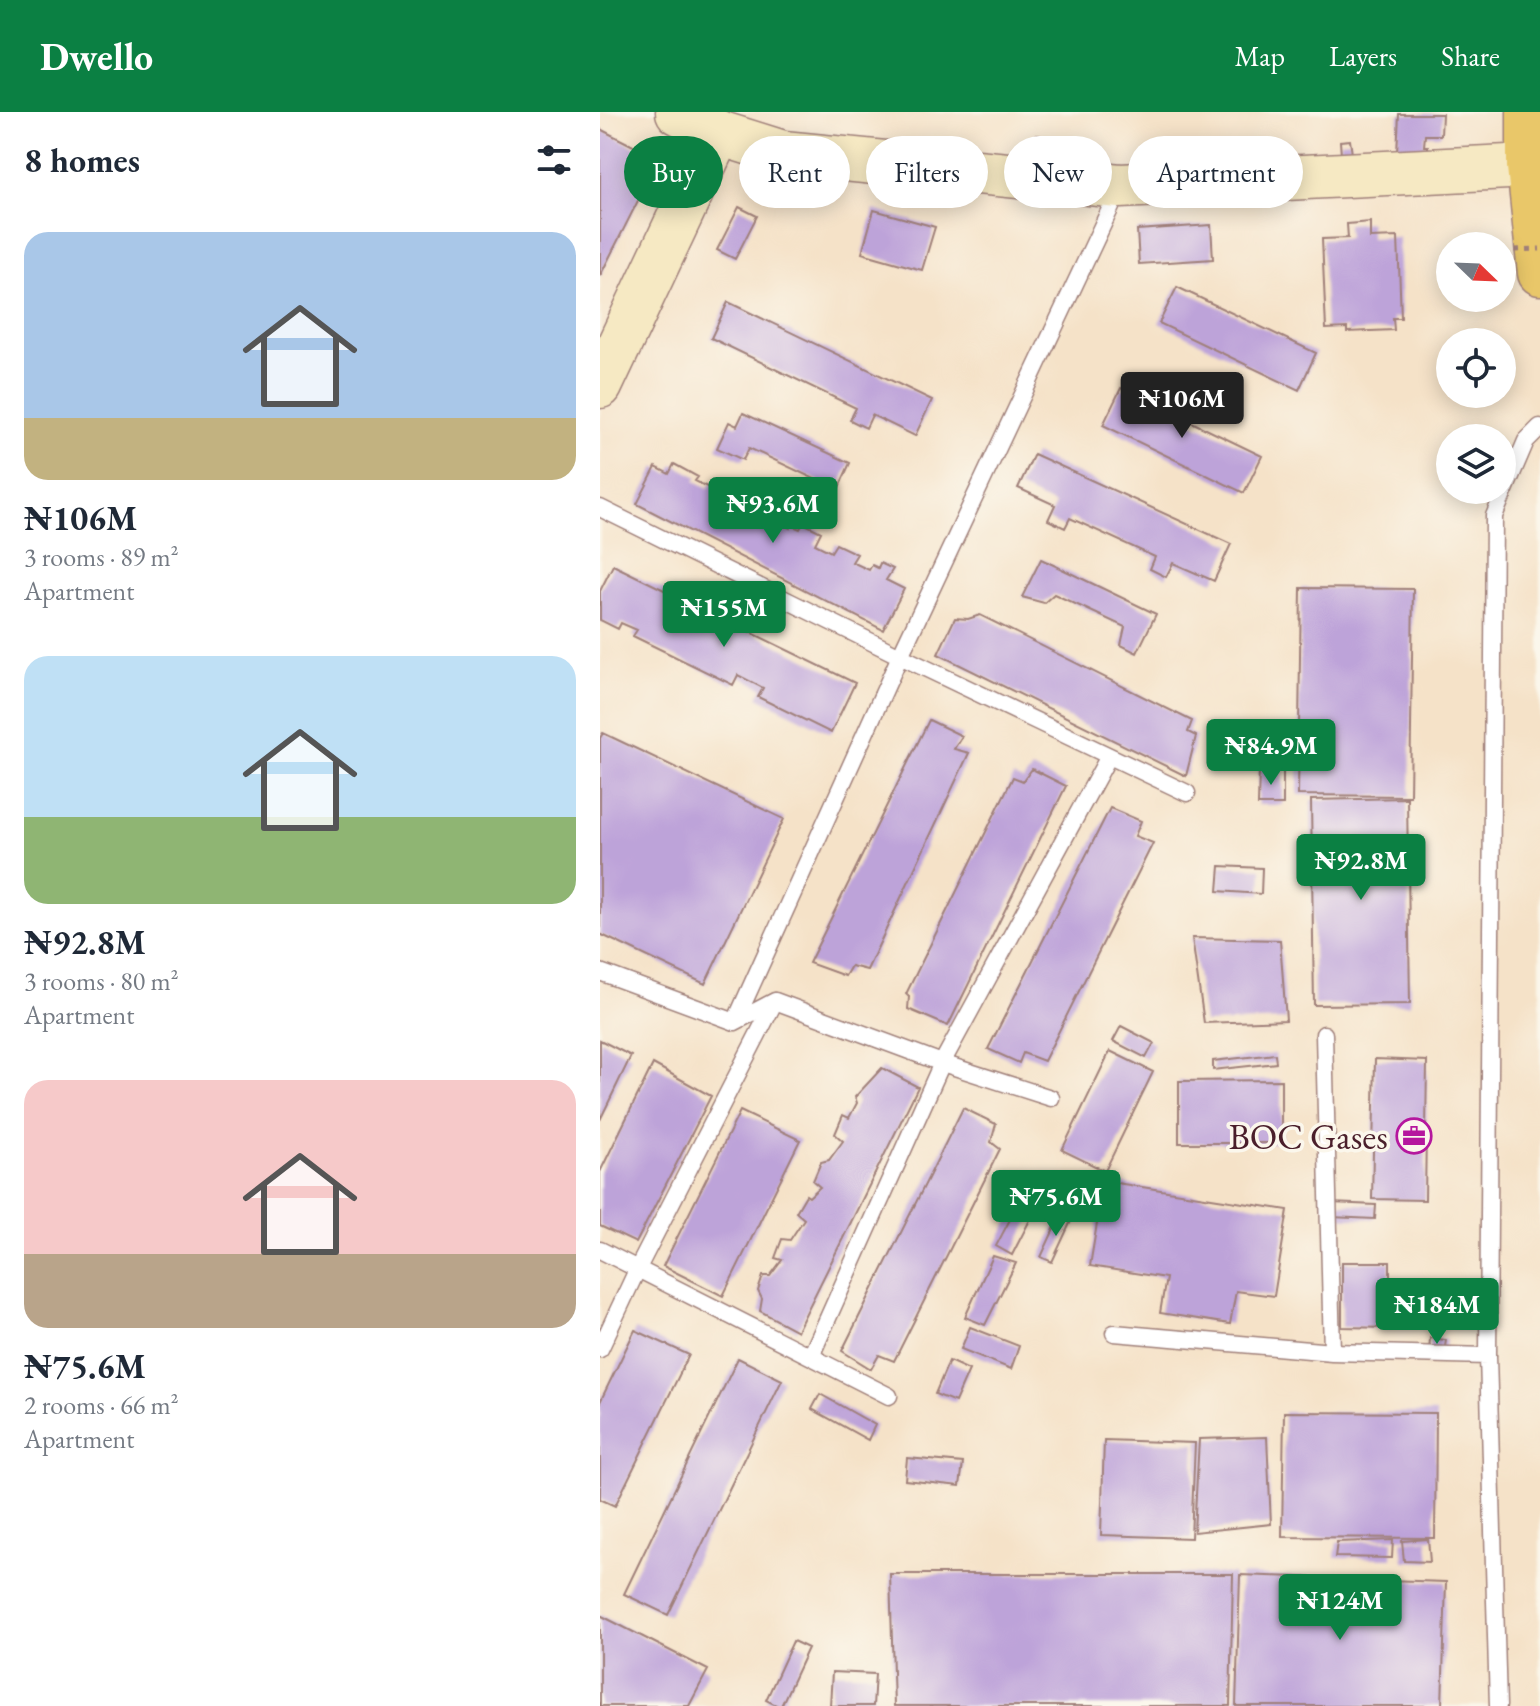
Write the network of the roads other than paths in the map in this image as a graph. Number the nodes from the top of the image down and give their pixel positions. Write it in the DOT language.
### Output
graph roads {
  1 [pos="678,112"];
  2 [pos="1529,112"];
  3 [pos="719,133"];
  4 [pos="1529,166"];
  5 [pos="1120,186"];
  6 [pos="1527,262"];
  7 [pos="603,371"];
  8 [pos="1540,427"];
  9 [pos="600,508"];
  10 [pos="900,656"];
  11 [pos="1109,756"];
  12 [pos="1187,793"];
  13 [pos="600,972"];
  14 [pos="775,1001"];
  15 [pos="735,1022"];
  16 [pos="1324,1034"];
  17 [pos="942,1063"];
  18 [pos="1051,1098"];
  19 [pos="600,1250"];
  20 [pos="638,1268"];
  21 [pos="1114,1333"];
  22 [pos="600,1349"];
  23 [pos="1332,1352"];
  24 [pos="811,1356"];
  25 [pos="1488,1356"];
  26 [pos="889,1396"];
  27 [pos="1498,1706"];
  1 -- 3 [label="street"];
  2 -- 4 [label="main road"];
  3 -- 5 [label="street"];
  3 -- 7 [label="street"];
  4 -- 5 [label="street"];
  4 -- 6 [label="main road"];
  5 -- 10 [label="lane"];
  8 -- 25 [label="lane"];
  9 -- 10 [label="lane"];
  10 -- 11 [label="lane"];
  10 -- 15 [label="lane"];
  11 -- 12 [label="lane"];
  11 -- 17 [label="lane"];
  13 -- 15 [label="lane"];
  14 -- 15 [label="lane"];
  14 -- 17 [label="lane"];
  14 -- 20 [label="lane"];
  16 -- 23 [label="lane"];
  17 -- 18 [label="lane"];
  17 -- 24 [label="lane"];
  19 -- 20 [label="lane"];
  20 -- 22 [label="lane"];
  20 -- 24 [label="lane"];
  21 -- 23 [label="lane"];
  23 -- 25 [label="lane"];
  24 -- 26 [label="lane"];
  25 -- 27 [label="lane"];
}
